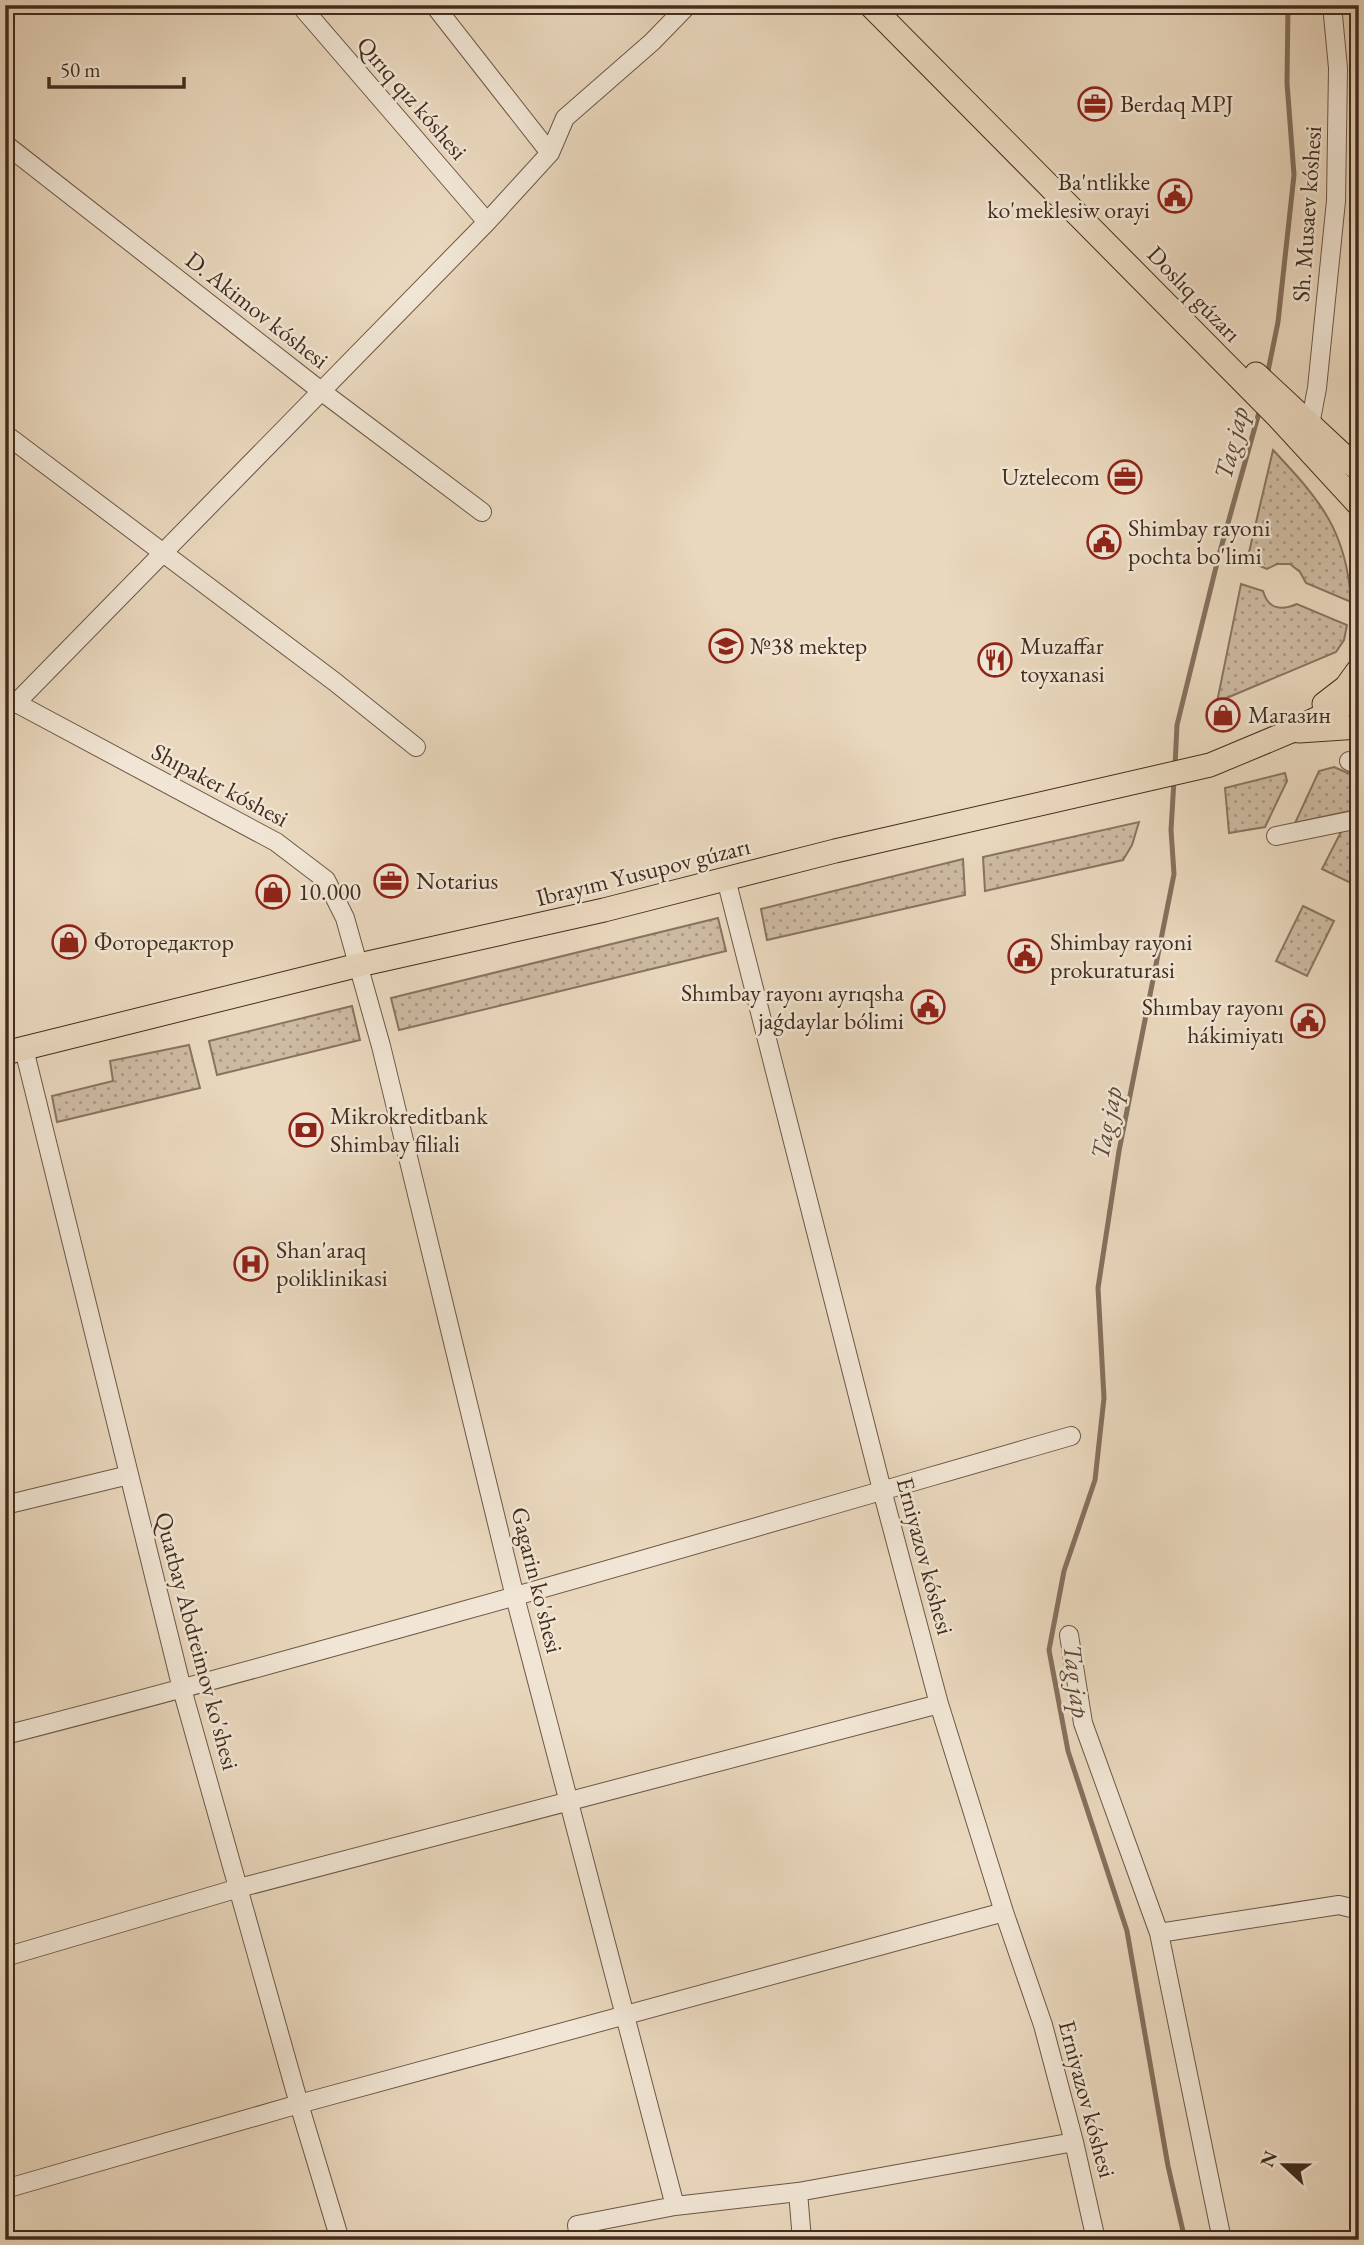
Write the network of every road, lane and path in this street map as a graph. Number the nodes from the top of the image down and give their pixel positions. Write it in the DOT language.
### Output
graph roads {
  1 [pos="300,5"];
  2 [pos="434,5"];
  3 [pos="688,5"];
  4 [pos="870,5"];
  5 [pos="892,5"];
  6 [pos="1332,5"];
  7 [pos="5,144"];
  8 [pos="550,153"];
  9 [pos="488,222"];
  10 [pos="1247,376"];
  11 [pos="321,391"];
  12 [pos="1281,408"];
  13 [pos="1310,425"];
  14 [pos="5,434"];
  15 [pos="1359,470"];
  16 [pos="1358,505"];
  17 [pos="482,512"];
  18 [pos="164,553"];
  19 [pos="1359,669"];
  20 [pos="1359,698"];
  21 [pos="10,700"];
  22 [pos="1359,727"];
  23 [pos="1289,732"];
  24 [pos="416,747"];
  25 [pos="1359,819"];
  26 [pos="1276,836"];
  27 [pos="726,879"];
  28 [pos="359,965"];
  29 [pos="15,1051"];
  30 [pos="1071,1436"];
  31 [pos="129,1475"];
  32 [pos="882,1490"];
  33 [pos="5,1505"];
  34 [pos="515,1597"];
  35 [pos="1069,1635"];
  36 [pos="182,1689"];
  37 [pos="939,1704"];
  38 [pos="9,1734"];
  39 [pos="568,1800"];
  40 [pos="239,1888"];
  41 [pos="1359,1910"];
  42 [pos="1004,1912"];
  43 [pos="1158,1933"];
  44 [pos="5,1957"];
  45 [pos="626,2016"];
  46 [pos="299,2104"];
  47 [pos="1074,2142"];
  48 [pos="5,2189"];
  49 [pos="798,2192"];
  50 [pos="675,2206"];
  51 [pos="341,2240"];
  52 [pos="579,2240"];
  53 [pos="802,2240"];
  54 [pos="1096,2240"];
  55 [pos="1222,2240"];
  1 -- 9 [label="street, Qırıq qız kóshesi"];
  2 -- 8 [label="street"];
  3 -- 8 [label="street"];
  4 -- 10 [label="main road, Doslıq gúzarı"];
  5 -- 10 [label="main road, Doslıq gúzarı"];
  6 -- 13 [label="street, Sh. Musaev kóshesi"];
  7 -- 11 [label="street, D. Akimov kóshesi"];
  8 -- 9 [label="street"];
  9 -- 11 [label="street"];
  10 -- 12 [label="main road, Doslıq gúzarı"];
  11 -- 17 [label="street, D. Akimov kóshesi"];
  11 -- 18 [label="street"];
  12 -- 13 [label="main road, Doslıq gúzarı"];
  12 -- 16 [label="main road, Doslıq gúzarı"];
  13 -- 15 [label="main road, Doslıq gúzarı"];
  14 -- 18 [label="street"];
  18 -- 21 [label="street"];
  18 -- 24 [label="street"];
  19 -- 23 [label="main road"];
  20 -- 23 [label="main road"];
  21 -- 28 [label="street, Shıpaker kóshesi"];
  22 -- 23 [label="main road"];
  23 -- 27 [label="main road, Ibrayım Yusupov gúzarı"];
  25 -- 26 [label="street"];
  27 -- 28 [label="main road, Ibrayım Yusupov gúzarı"];
  27 -- 32 [label="street, Erniyazov kóshesi"];
  28 -- 29 [label="main road, Ibrayım Yusupov gúzarı"];
  28 -- 34 [label="street, Gagarin ko'shesi"];
  29 -- 31 [label="street, Quatbay Abdreimov ko'shesi"];
  30 -- 32 [label="street"];
  31 -- 33 [label="street"];
  31 -- 36 [label="street, Quatbay Abdreimov ko'shesi"];
  32 -- 34 [label="street"];
  32 -- 37 [label="street, Erniyazov kóshesi"];
  34 -- 36 [label="street"];
  34 -- 39 [label="street, Gagarin ko'shesi"];
  35 -- 43 [label="street"];
  36 -- 38 [label="street"];
  36 -- 40 [label="street, Quatbay Abdreimov ko'shesi"];
  37 -- 39 [label="street"];
  37 -- 42 [label="street, Erniyazov kóshesi"];
  39 -- 40 [label="street"];
  39 -- 45 [label="street, Gagarin ko'shesi"];
  40 -- 44 [label="street"];
  40 -- 46 [label="street, Quatbay Abdreimov ko'shesi"];
  41 -- 43 [label="street"];
  42 -- 45 [label="street"];
  42 -- 47 [label="street, Erniyazov kóshesi"];
  43 -- 55 [label="street"];
  45 -- 46 [label="street"];
  45 -- 50 [label="street, Gagarin ko'shesi"];
  46 -- 48 [label="street"];
  46 -- 51 [label="street, Quatbay Abdreimov ko'shesi"];
  47 -- 49 [label="street"];
  47 -- 54 [label="street, Erniyazov kóshesi"];
  49 -- 50 [label="street"];
  49 -- 53 [label="street"];
  50 -- 52 [label="street"];
}
